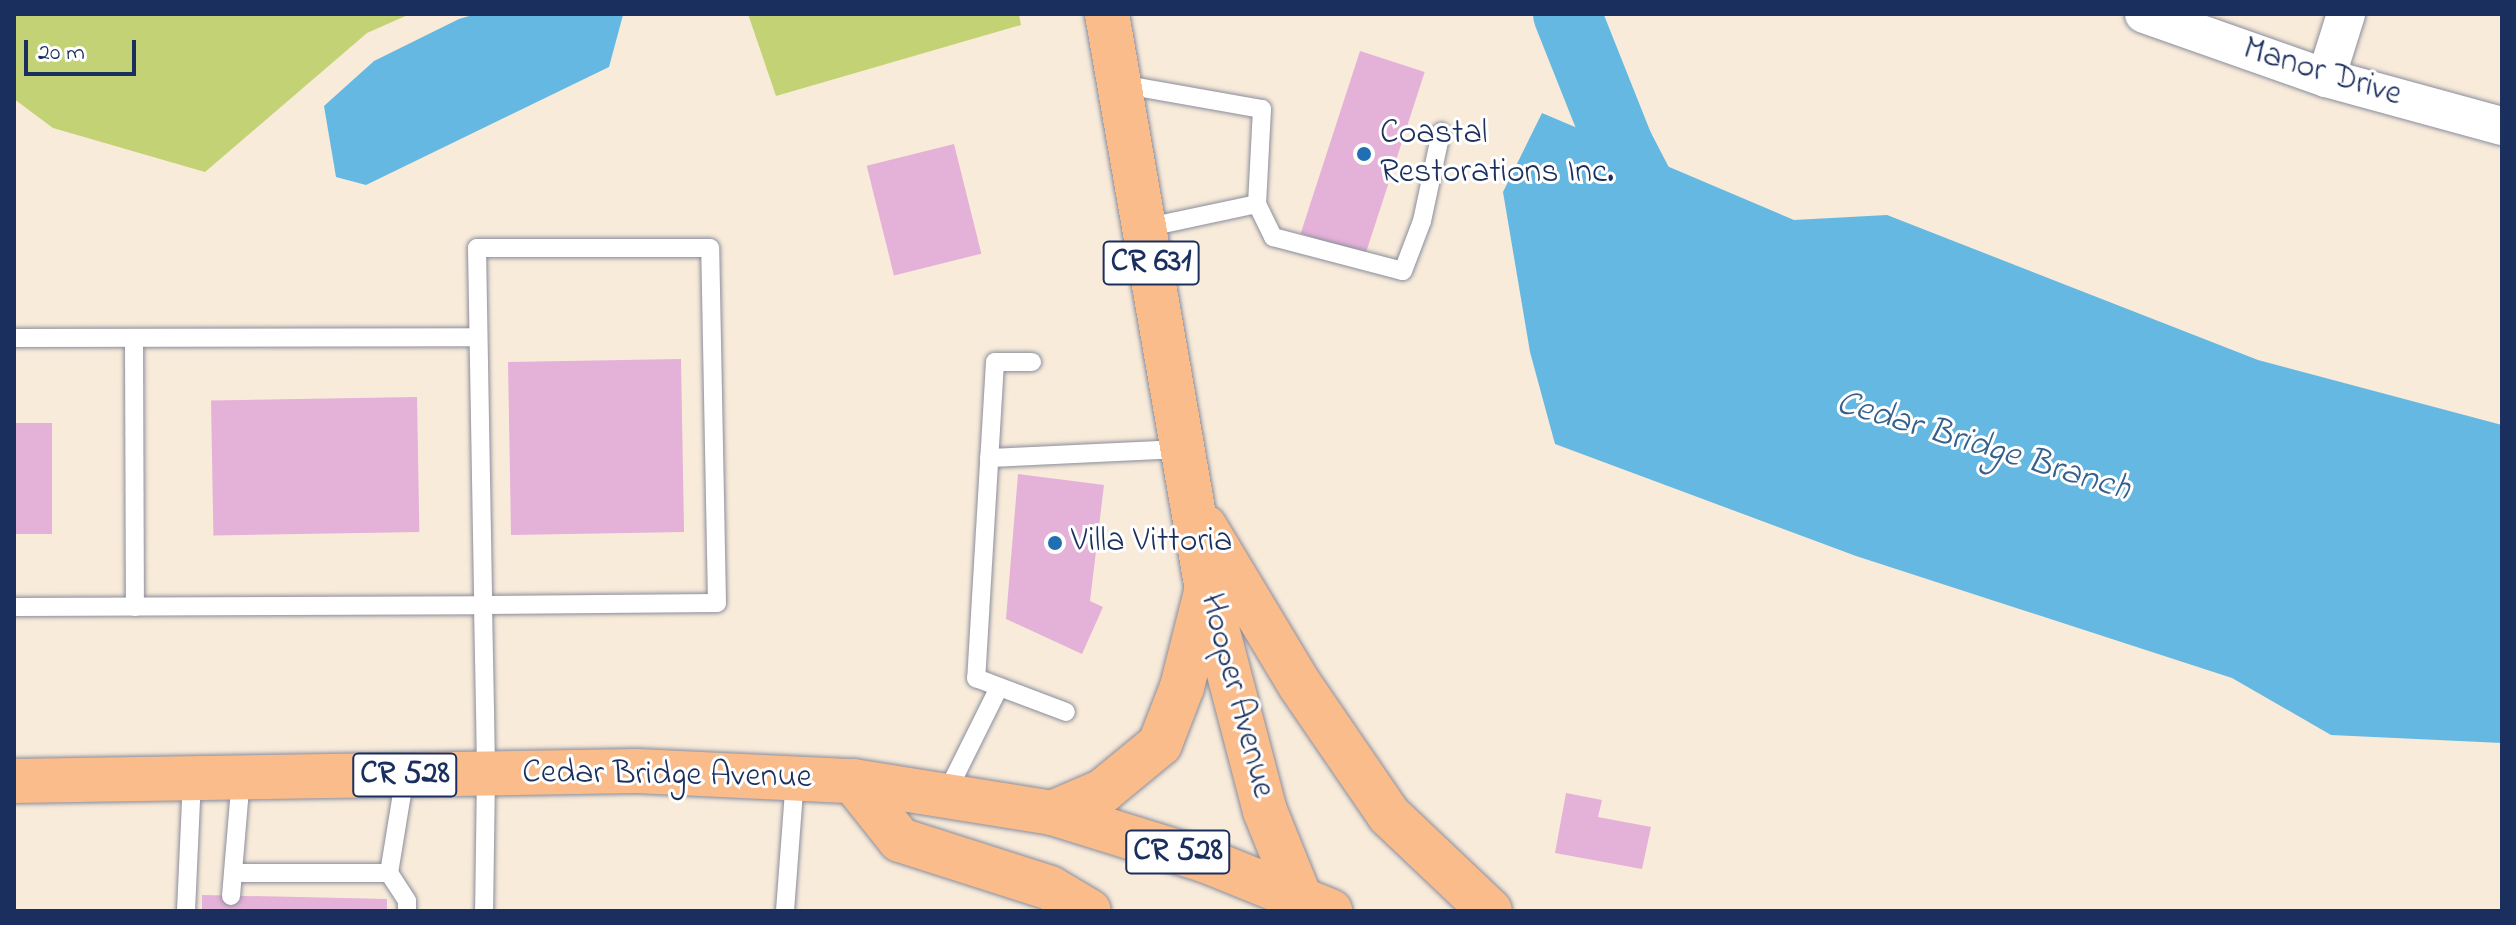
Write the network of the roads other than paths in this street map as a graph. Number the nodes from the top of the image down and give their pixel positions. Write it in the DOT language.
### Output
graph roads {
  1 [pos="1107,14"];
  2 [pos="2144,14"];
  3 [pos="2346,14"];
  4 [pos="2326,78"];
  5 [pos="1120,84"];
  6 [pos="2502,126"];
  7 [pos="1441,132"];
  8 [pos="1257,204"];
  9 [pos="1144,228"];
  10 [pos="478,337"];
  11 [pos="14,338"];
  12 [pos="134,338"];
  13 [pos="1032,362"];
  14 [pos="1185,449"];
  15 [pos="989,458"];
  16 [pos="1195,512"];
  17 [pos="1207,590"];
  18 [pos="483,605"];
  19 [pos="14,607"];
  20 [pos="135,607"];
  21 [pos="999,687"];
  22 [pos="1066,712"];
  23 [pos="486,774"];
  24 [pos="405,775"];
  25 [pos="795,776"];
  26 [pos="241,778"];
  27 [pos="192,779"];
  28 [pos="14,781"];
  29 [pos="853,781"];
  30 [pos="946,794"];
  31 [pos="1052,813"];
  32 [pos="233,873"];
  33 [pos="389,873"];
  34 [pos="231,896"];
  35 [pos="1316,906"];
  36 [pos="186,911"];
  37 [pos="407,911"];
  38 [pos="484,911"];
  39 [pos="785,911"];
  40 [pos="1089,911"];
  41 [pos="1490,911"];
  1 -- 5 [label="main road, Hooper Avenue / CR 631"];
  2 -- 4 [label="street, Manor Drive"];
  3 -- 4 [label="street"];
  4 -- 6 [label="street, Manor Drive"];
  5 -- 8 [label="lane"];
  5 -- 9 [label="main road, Hooper Avenue / CR 631"];
  7 -- 8 [label="lane"];
  8 -- 9 [label="lane"];
  9 -- 14 [label="main road, Hooper Avenue / CR 631"];
  10 -- 12 [label="lane"];
  10 -- 18 [label="lane"];
  10 -- 18 [label="lane"];
  11 -- 12 [label="lane"];
  12 -- 20 [label="lane"];
  13 -- 15 [label="lane"];
  14 -- 15 [label="lane"];
  14 -- 16 [label="main road, Hooper Avenue / CR 631"];
  15 -- 21 [label="lane"];
  16 -- 17 [label="main road, Hooper Avenue / CR 631"];
  16 -- 41 [label="main road"];
  17 -- 31 [label="main road"];
  17 -- 35 [label="main road, Hooper Avenue / CR 631"];
  18 -- 20 [label="lane"];
  18 -- 23 [label="lane"];
  19 -- 20 [label="lane"];
  21 -- 22 [label="lane"];
  21 -- 30 [label="lane"];
  23 -- 24 [label="main road, Cedar Bridge Avenue / CR 528"];
  23 -- 25 [label="main road, Cedar Bridge Avenue / CR 528"];
  23 -- 38 [label="lane"];
  24 -- 26 [label="main road, Cedar Bridge Avenue / CR 528"];
  24 -- 33 [label="lane"];
  25 -- 29 [label="main road, Cedar Bridge Avenue / CR 528"];
  25 -- 39 [label="lane"];
  26 -- 27 [label="main road, Cedar Bridge Avenue / CR 528"];
  26 -- 32 [label="lane"];
  27 -- 28 [label="main road, Cedar Bridge Avenue / CR 528"];
  27 -- 36 [label="lane"];
  29 -- 30 [label="main road, Cedar Bridge Avenue / CR 528"];
  29 -- 40 [label="main road"];
  30 -- 31 [label="main road, Cedar Bridge Avenue / CR 528"];
  31 -- 35 [label="main road, Cedar Bridge Avenue / CR 528"];
  32 -- 33 [label="lane"];
  32 -- 34 [label="lane"];
  33 -- 37 [label="lane"];
}
